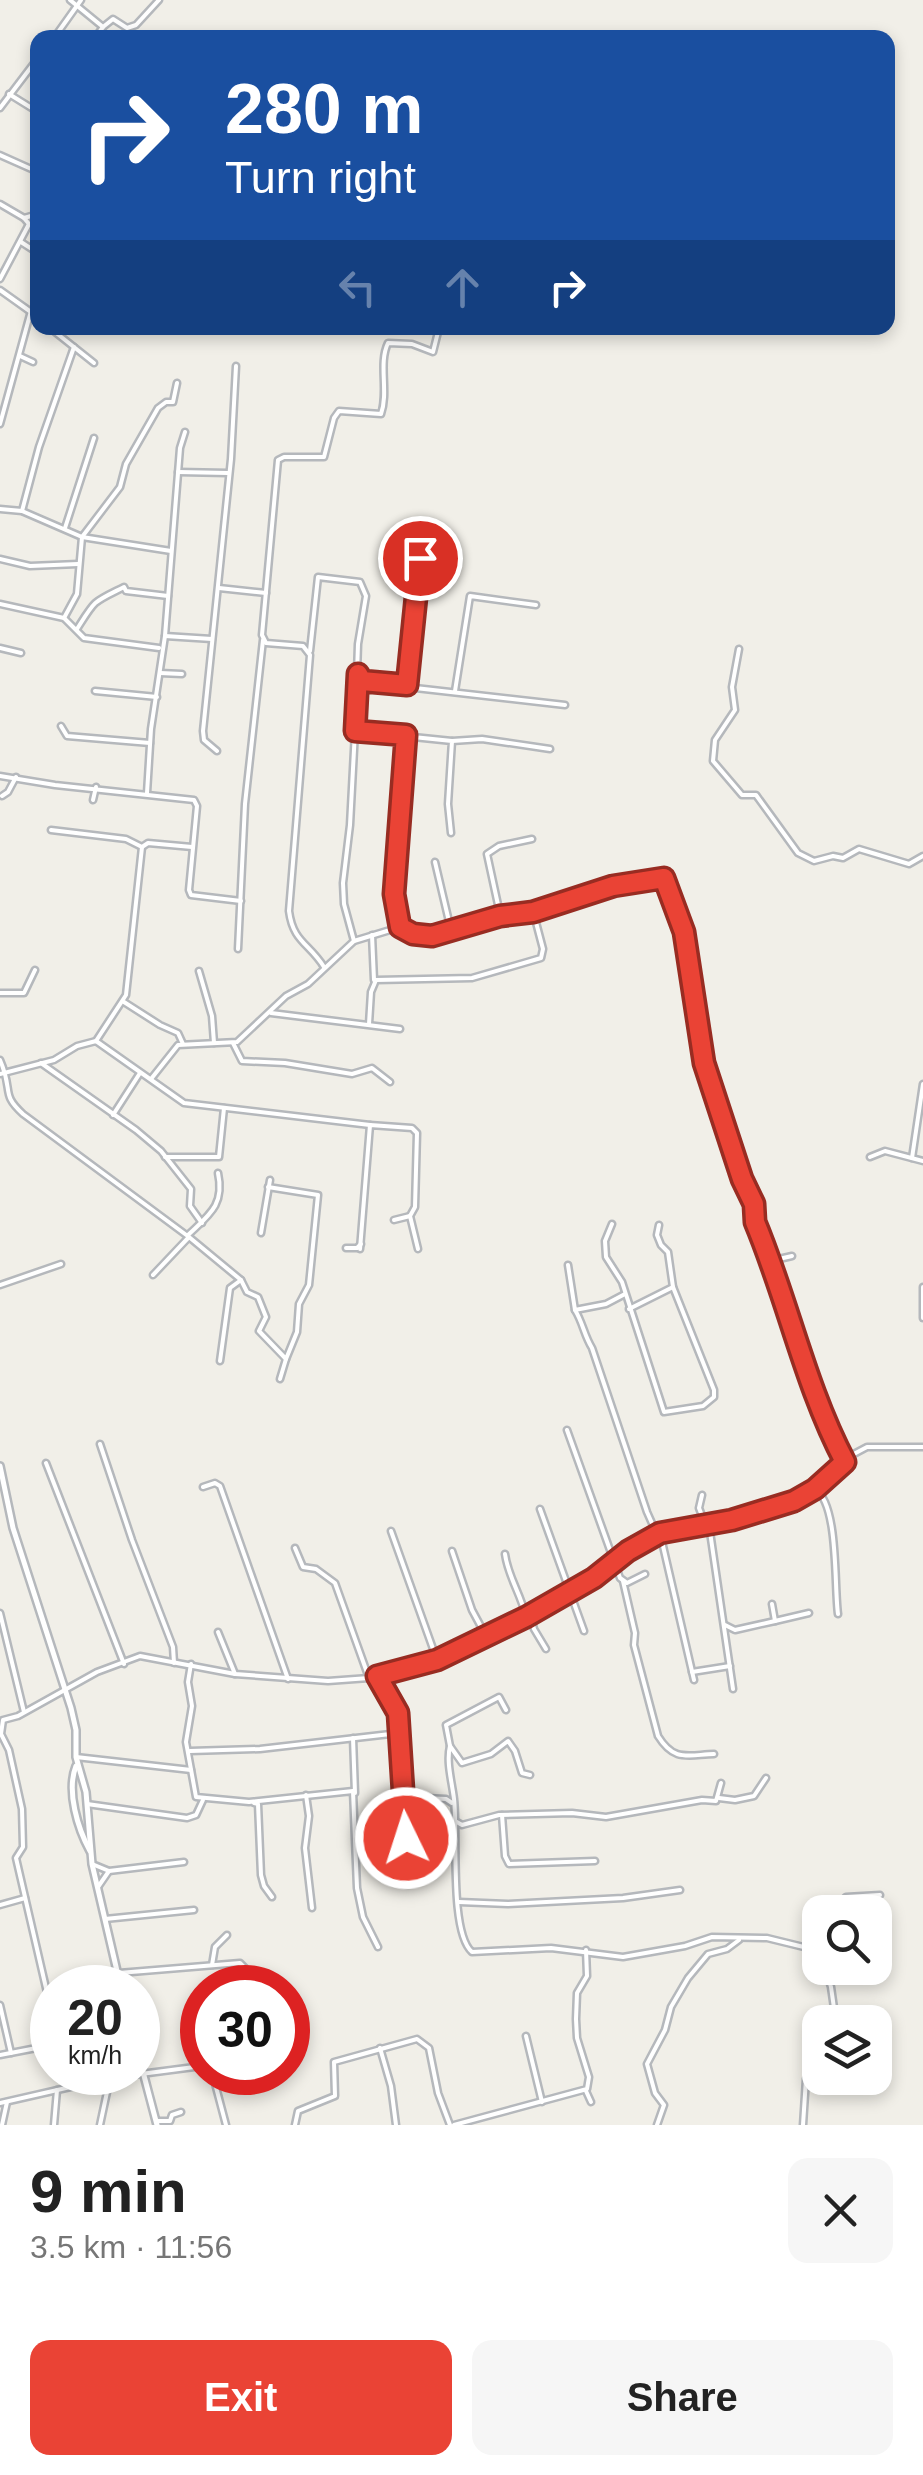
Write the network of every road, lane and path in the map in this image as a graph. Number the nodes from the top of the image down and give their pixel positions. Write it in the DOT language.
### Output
graph roads {
  1 [pos="70,0"];
  2 [pos="81,0"];
  3 [pos="159,0"];
  4 [pos="76,6"];
  5 [pos="104,26"];
  6 [pos="60,30"];
  7 [pos="101,30"];
  8 [pos="30,68"];
  9 [pos="9,94"];
  10 [pos="30,107"];
  11 [pos="0,108"];
  12 [pos="0,154"];
  13 [pos="30,168"];
  14 [pos="0,204"];
  15 [pos="30,216"];
  16 [pos="24,218"];
  17 [pos="22,242"];
  18 [pos="30,248"];
  19 [pos="0,279"];
  20 [pos="0,290"];
  21 [pos="30,310"];
  22 [pos="30,315"];
  23 [pos="59,335"];
  24 [pos="437,335"];
  25 [pos="74,347"];
  26 [pos="20,356"];
  27 [pos="33,362"];
  28 [pos="94,363"];
  29 [pos="236,366"];
  30 [pos="177,382"];
  31 [pos="2,409"];
  32 [pos="0,424"];
  33 [pos="185,432"];
  34 [pos="94,438"];
  35 [pos="178,472"];
  36 [pos="228,474"];
  37 [pos="0,509"];
  38 [pos="22,511"];
  39 [pos="65,528"];
  40 [pos="82,537"];
  41 [pos="171,551"];
  42 [pos="420,558"];
  43 [pos="0,559"];
  44 [pos="78,564"];
  45 [pos="219,588"];
  46 [pos="266,593"];
  47 [pos="168,596"];
  48 [pos="0,604"];
  49 [pos="536,605"];
  50 [pos="64,618"];
  51 [pos="77,629"];
  52 [pos="164,636"];
  53 [pos="212,639"];
  54 [pos="263,640"];
  55 [pos="0,648"];
  56 [pos="161,648"];
  57 [pos="739,649"];
  58 [pos="21,653"];
  59 [pos="310,656"];
  60 [pos="160,673"];
  61 [pos="182,674"];
  62 [pos="358,674"];
  63 [pos="407,685"];
  64 [pos="95,691"];
  65 [pos="455,691"];
  66 [pos="157,698"];
  67 [pos="566,705"];
  68 [pos="61,726"];
  69 [pos="355,731"];
  70 [pos="406,735"];
  71 [pos="452,741"];
  72 [pos="151,743"];
  73 [pos="550,750"];
  74 [pos="217,752"];
  75 [pos="0,776"];
  76 [pos="16,778"];
  77 [pos="96,787"];
  78 [pos="147,793"];
  79 [pos="2,796"];
  80 [pos="93,800"];
  81 [pos="51,830"];
  82 [pos="450,833"];
  83 [pos="532,839"];
  84 [pos="142,848"];
  85 [pos="192,848"];
  86 [pos="923,856"];
  87 [pos="435,862"];
  88 [pos="241,901"];
  89 [pos="533,912"];
  90 [pos="500,916"];
  91 [pos="400,927"];
  92 [pos="452,930"];
  93 [pos="372,935"];
  94 [pos="354,940"];
  95 [pos="238,949"];
  96 [pos="324,967"];
  97 [pos="34,970"];
  98 [pos="199,971"];
  99 [pos="374,984"];
  100 [pos="0,994"];
  101 [pos="124,1002"];
  102 [pos="271,1013"];
  103 [pos="369,1024"];
  104 [pos="400,1029"];
  105 [pos="96,1041"];
  106 [pos="233,1043"];
  107 [pos="184,1044"];
  108 [pos="214,1044"];
  109 [pos="0,1060"];
  110 [pos="41,1063"];
  111 [pos="140,1072"];
  112 [pos="3,1074"];
  113 [pos="150,1078"];
  114 [pos="390,1082"];
  115 [pos="923,1084"];
  116 [pos="224,1108"];
  117 [pos="113,1115"];
  118 [pos="370,1126"];
  119 [pos="870,1156"];
  120 [pos="166,1157"];
  121 [pos="912,1158"];
  122 [pos="923,1161"];
  123 [pos="218,1174"];
  124 [pos="270,1180"];
  125 [pos="318,1187"];
  126 [pos="268,1188"];
  127 [pos="318,1195"];
  128 [pos="410,1216"];
  129 [pos="394,1220"];
  130 [pos="202,1222"];
  131 [pos="612,1224"];
  132 [pos="658,1225"];
  133 [pos="261,1233"];
  134 [pos="188,1237"];
  135 [pos="346,1248"];
  136 [pos="418,1248"];
  137 [pos="792,1256"];
  138 [pos="770,1262"];
  139 [pos="61,1264"];
  140 [pos="568,1265"];
  141 [pos="153,1275"];
  142 [pos="241,1280"];
  143 [pos="0,1286"];
  144 [pos="673,1287"];
  145 [pos="923,1287"];
  146 [pos="625,1294"];
  147 [pos="576,1310"];
  148 [pos="630,1310"];
  149 [pos="923,1318"];
  150 [pos="286,1359"];
  151 [pos="220,1361"];
  152 [pos="280,1379"];
  153 [pos="567,1430"];
  154 [pos="100,1444"];
  155 [pos="923,1447"];
  156 [pos="845,1462"];
  157 [pos="46,1463"];
  158 [pos="0,1466"];
  159 [pos="203,1487"];
  160 [pos="815,1489"];
  161 [pos="702,1494"];
  162 [pos="540,1509"];
  163 [pos="708,1525"];
  164 [pos="391,1531"];
  165 [pos="660,1533"];
  166 [pos="295,1548"];
  167 [pos="452,1551"];
  168 [pos="506,1554"];
  169 [pos="615,1562"];
  170 [pos="644,1574"];
  171 [pos="623,1582"];
  172 [pos="572,1590"];
  173 [pos="772,1604"];
  174 [pos="0,1613"];
  175 [pos="809,1613"];
  176 [pos="838,1614"];
  177 [pos="528,1616"];
  178 [pos="776,1620"];
  179 [pos="724,1625"];
  180 [pos="218,1632"];
  181 [pos="584,1632"];
  182 [pos="486,1636"];
  183 [pos="546,1650"];
  184 [pos="437,1660"];
  185 [pos="174,1663"];
  186 [pos="124,1664"];
  187 [pos="192,1664"];
  188 [pos="730,1666"];
  189 [pos="692,1672"];
  190 [pos="236,1674"];
  191 [pos="377,1676"];
  192 [pos="369,1678"];
  193 [pos="288,1679"];
  194 [pos="694,1680"];
  195 [pos="733,1689"];
  196 [pos="65,1691"];
  197 [pos="506,1710"];
  198 [pos="24,1712"];
  199 [pos="399,1733"];
  200 [pos="352,1738"];
  201 [pos="450,1746"];
  202 [pos="188,1752"];
  203 [pos="714,1754"];
  204 [pos="77,1760"];
  205 [pos="191,1770"];
  206 [pos="530,1776"];
  207 [pos="766,1778"];
  208 [pos="720,1783"];
  209 [pos="355,1793"];
  210 [pos="403,1794"];
  211 [pos="306,1795"];
  212 [pos="719,1798"];
  213 [pos="203,1800"];
  214 [pos="249,1802"];
  215 [pos="88,1806"];
  216 [pos="454,1808"];
  217 [pos="502,1814"];
  218 [pos="455,1821"];
  219 [pos="455,1852"];
  220 [pos="439,1854"];
  221 [pos="92,1855"];
  222 [pos="595,1861"];
  223 [pos="184,1862"];
  224 [pos="94,1865"];
  225 [pos="109,1871"];
  226 [pos="408,1874"];
  227 [pos="100,1884"];
  228 [pos="680,1890"];
  229 [pos="272,1897"];
  230 [pos="25,1898"];
  231 [pos="459,1902"];
  232 [pos="0,1905"];
  233 [pos="312,1908"];
  234 [pos="194,1910"];
  235 [pos="105,1920"];
  236 [pos="227,1935"];
  237 [pos="739,1940"];
  238 [pos="802,1947"];
  239 [pos="378,1948"];
  240 [pos="586,1950"];
  241 [pos="212,1964"];
  242 [pos="41,1965"];
  243 [pos="117,1965"];
  244 [pos="243,1965"];
  245 [pos="160,1969"];
  246 [pos="0,2005"];
  247 [pos="526,2036"];
  248 [pos="380,2048"];
  249 [pos="30,2049"];
  250 [pos="11,2053"];
  251 [pos="0,2055"];
  252 [pos="586,2090"];
  253 [pos="36,2095"];
  254 [pos="57,2095"];
  255 [pos="106,2095"];
  256 [pos="150,2095"];
  257 [pos="218,2095"];
  258 [pos="805,2095"];
  259 [pos="7,2102"];
  260 [pos="542,2102"];
  261 [pos="591,2102"];
  262 [pos="0,2104"];
  263 [pos="181,2112"];
  264 [pos="157,2123"];
  265 [pos="2,2125"];
  266 [pos="54,2125"];
  267 [pos="100,2125"];
  268 [pos="226,2125"];
  269 [pos="295,2125"];
  270 [pos="396,2125"];
  271 [pos="452,2125"];
  272 [pos="657,2125"];
  273 [pos="803,2125"];
  1 -- 4 [label="street"];
  2 -- 4 [label="street"];
  3 -- 5 [label="street"];
  4 -- 5 [label="street"];
  4 -- 6 [label="street"];
  5 -- 7 [label="street"];
  8 -- 9 [label="street"];
  9 -- 10 [label="street"];
  9 -- 11 [label="street"];
  12 -- 13 [label="street"];
  14 -- 16 [label="street"];
  15 -- 16 [label="street"];
  16 -- 17 [label="street"];
  17 -- 18 [label="street"];
  17 -- 19 [label="street"];
  20 -- 21 [label="street"];
  22 -- 26 [label="street"];
  23 -- 25 [label="street"];
  24 -- 46 [label="street"];
  25 -- 28 [label="street"];
  25 -- 38 [label="street"];
  26 -- 27 [label="street"];
  26 -- 31 [label="street"];
  29 -- 36 [label="street"];
  30 -- 40 [label="street"];
  31 -- 32 [label="street"];
  33 -- 35 [label="street"];
  34 -- 39 [label="street"];
  35 -- 36 [label="street"];
  35 -- 41 [label="street"];
  36 -- 45 [label="street"];
  37 -- 38 [label="street"];
  38 -- 39 [label="street"];
  39 -- 40 [label="street"];
  40 -- 41 [label="street"];
  40 -- 44 [label="street"];
  41 -- 47 [label="street"];
  42 -- 63 [label="street"];
  43 -- 44 [label="street"];
  44 -- 50 [label="street"];
  45 -- 46 [label="street"];
  45 -- 53 [label="street"];
  46 -- 54 [label="street"];
  47 -- 51 [label="street"];
  47 -- 52 [label="street"];
  48 -- 50 [label="street"];
  49 -- 65 [label="street"];
  50 -- 51 [label="street"];
  51 -- 56 [label="street"];
  52 -- 53 [label="street"];
  52 -- 56 [label="street"];
  53 -- 74 [label="street"];
  54 -- 59 [label="street"];
  54 -- 88 [label="street"];
  55 -- 58 [label="street"];
  56 -- 60 [label="street"];
  57 -- 86 [label="street"];
  59 -- 62 [label="street"];
  59 -- 96 [label="street"];
  60 -- 61 [label="street"];
  60 -- 66 [label="street"];
  62 -- 63 [label="street"];
  62 -- 69 [label="street"];
  63 -- 65 [label="street"];
  64 -- 66 [label="street"];
  65 -- 67 [label="street"];
  66 -- 72 [label="street"];
  68 -- 72 [label="street"];
  69 -- 70 [label="street"];
  69 -- 94 [label="street"];
  70 -- 71 [label="street"];
  70 -- 91 [label="street"];
  71 -- 73 [label="street"];
  71 -- 82 [label="street"];
  72 -- 78 [label="street"];
  75 -- 76 [label="street"];
  76 -- 77 [label="street"];
  76 -- 79 [label="street"];
  77 -- 78 [label="street"];
  77 -- 80 [label="street"];
  78 -- 85 [label="street"];
  81 -- 84 [label="street"];
  83 -- 90 [label="street"];
  84 -- 85 [label="street"];
  84 -- 101 [label="street"];
  85 -- 88 [label="street"];
  87 -- 92 [label="street"];
  88 -- 95 [label="street"];
  89 -- 90 [label="street"];
  89 -- 99 [label="street"];
  89 -- 138 [label="street"];
  90 -- 92 [label="street"];
  91 -- 92 [label="street"];
  91 -- 93 [label="street"];
  93 -- 94 [label="street"];
  93 -- 99 [label="street"];
  94 -- 96 [label="street"];
  96 -- 102 [label="street"];
  97 -- 100 [label="street"];
  98 -- 108 [label="street"];
  99 -- 103 [label="street"];
  101 -- 105 [label="street"];
  101 -- 107 [label="street"];
  102 -- 103 [label="street"];
  102 -- 106 [label="street"];
  103 -- 104 [label="street"];
  105 -- 110 [label="street"];
  105 -- 111 [label="street"];
  106 -- 108 [label="street"];
  106 -- 114 [label="street"];
  107 -- 108 [label="street"];
  107 -- 113 [label="street"];
  109 -- 112 [label="street"];
  110 -- 112 [label="street"];
  110 -- 117 [label="street"];
  111 -- 113 [label="street"];
  111 -- 117 [label="street"];
  112 -- 134 [label="street"];
  113 -- 116 [label="street"];
  115 -- 121 [label="street"];
  116 -- 118 [label="street"];
  116 -- 120 [label="street"];
  117 -- 120 [label="street"];
  118 -- 128 [label="street"];
  118 -- 135 [label="street"];
  119 -- 121 [label="street"];
  120 -- 130 [label="street"];
  121 -- 122 [label="street"];
  123 -- 130 [label="street"];
  124 -- 126 [label="street"];
  125 -- 127 [label="street"];
  126 -- 127 [label="street"];
  126 -- 133 [label="street"];
  127 -- 150 [label="street"];
  128 -- 129 [label="street"];
  128 -- 136 [label="street"];
  130 -- 134 [label="street"];
  131 -- 146 [label="street"];
  132 -- 144 [label="street"];
  134 -- 141 [label="street"];
  134 -- 142 [label="street"];
  137 -- 138 [label="street"];
  138 -- 156 [label="street"];
  139 -- 143 [label="street"];
  140 -- 147 [label="street"];
  142 -- 150 [label="street"];
  142 -- 151 [label="street"];
  144 -- 148 [label="street"];
  144 -- 148 [label="street"];
  145 -- 149 [label="street"];
  146 -- 147 [label="street"];
  146 -- 148 [label="street"];
  147 -- 165 [label="street"];
  150 -- 152 [label="street"];
  153 -- 169 [label="street"];
  154 -- 185 [label="street"];
  155 -- 156 [label="street"];
  156 -- 160 [label="street"];
  157 -- 186 [label="street"];
  158 -- 196 [label="street"];
  159 -- 193 [label="street"];
  160 -- 163 [label="street"];
  160 -- 176 [label="street"];
  161 -- 163 [label="street"];
  162 -- 172 [label="street"];
  163 -- 165 [label="street"];
  163 -- 179 [label="street"];
  164 -- 184 [label="street"];
  165 -- 169 [label="street"];
  165 -- 189 [label="street"];
  166 -- 192 [label="street"];
  167 -- 182 [label="street"];
  168 -- 177 [label="street"];
  169 -- 171 [label="street"];
  169 -- 172 [label="street"];
  170 -- 171 [label="street"];
  171 -- 203 [label="street"];
  172 -- 177 [label="street"];
  172 -- 181 [label="street"];
  173 -- 178 [label="street"];
  174 -- 198 [label="street"];
  175 -- 178 [label="street"];
  177 -- 182 [label="street"];
  177 -- 183 [label="street"];
  178 -- 179 [label="street"];
  179 -- 188 [label="street"];
  180 -- 190 [label="street"];
  182 -- 184 [label="street"];
  184 -- 191 [label="street"];
  185 -- 186 [label="street"];
  185 -- 187 [label="street"];
  186 -- 196 [label="street"];
  187 -- 190 [label="street"];
  187 -- 202 [label="street"];
  188 -- 189 [label="street"];
  188 -- 195 [label="street"];
  189 -- 194 [label="street"];
  190 -- 193 [label="street"];
  191 -- 192 [label="street"];
  191 -- 199 [label="street"];
  192 -- 193 [label="street"];
  196 -- 198 [label="street"];
  196 -- 204 [label="street"];
  197 -- 201 [label="street"];
  198 -- 230 [label="street"];
  199 -- 200 [label="street"];
  199 -- 210 [label="street"];
  200 -- 202 [label="street"];
  200 -- 209 [label="street"];
  201 -- 206 [label="street"];
  201 -- 216 [label="street"];
  202 -- 205 [label="street"];
  204 -- 205 [label="street"];
  204 -- 215 [label="street"];
  204 -- 221 [label="street"];
  205 -- 213 [label="street"];
  207 -- 212 [label="street"];
  208 -- 212 [label="street"];
  209 -- 211 [label="street"];
  209 -- 239 [label="street"];
  210 -- 216 [label="street"];
  210 -- 226 [label="street"];
  211 -- 214 [label="street"];
  211 -- 233 [label="street"];
  212 -- 217 [label="street"];
  213 -- 214 [label="street"];
  213 -- 215 [label="street"];
  214 -- 229 [label="street"];
  215 -- 221 [label="street"];
  216 -- 218 [label="street"];
  217 -- 218 [label="street"];
  217 -- 222 [label="street"];
  218 -- 219 [label="street"];
  219 -- 220 [label="street"];
  219 -- 231 [label="street"];
  221 -- 224 [label="street"];
  223 -- 225 [label="street"];
  224 -- 225 [label="street"];
  224 -- 227 [label="street"];
  225 -- 227 [label="street"];
  227 -- 235 [label="street"];
  228 -- 231 [label="street"];
  230 -- 232 [label="street"];
  230 -- 242 [label="street"];
  231 -- 240 [label="street"];
  234 -- 235 [label="street"];
  235 -- 243 [label="street"];
  236 -- 241 [label="street"];
  237 -- 238 [label="street"];
  237 -- 240 [label="street"];
  237 -- 272 [label="street"];
  240 -- 252 [label="street"];
  241 -- 244 [label="street"];
  241 -- 245 [label="street"];
  246 -- 250 [label="street"];
  247 -- 260 [label="street"];
  248 -- 269 [label="street"];
  248 -- 270 [label="street"];
  248 -- 271 [label="street"];
  249 -- 250 [label="street"];
  250 -- 251 [label="street"];
  252 -- 260 [label="street"];
  252 -- 261 [label="street"];
  253 -- 259 [label="street"];
  254 -- 266 [label="street"];
  255 -- 267 [label="street"];
  256 -- 264 [label="street"];
  257 -- 268 [label="street"];
  258 -- 273 [label="street"];
  259 -- 262 [label="street"];
  259 -- 265 [label="street"];
  260 -- 271 [label="street"];
  263 -- 264 [label="street"];
}
